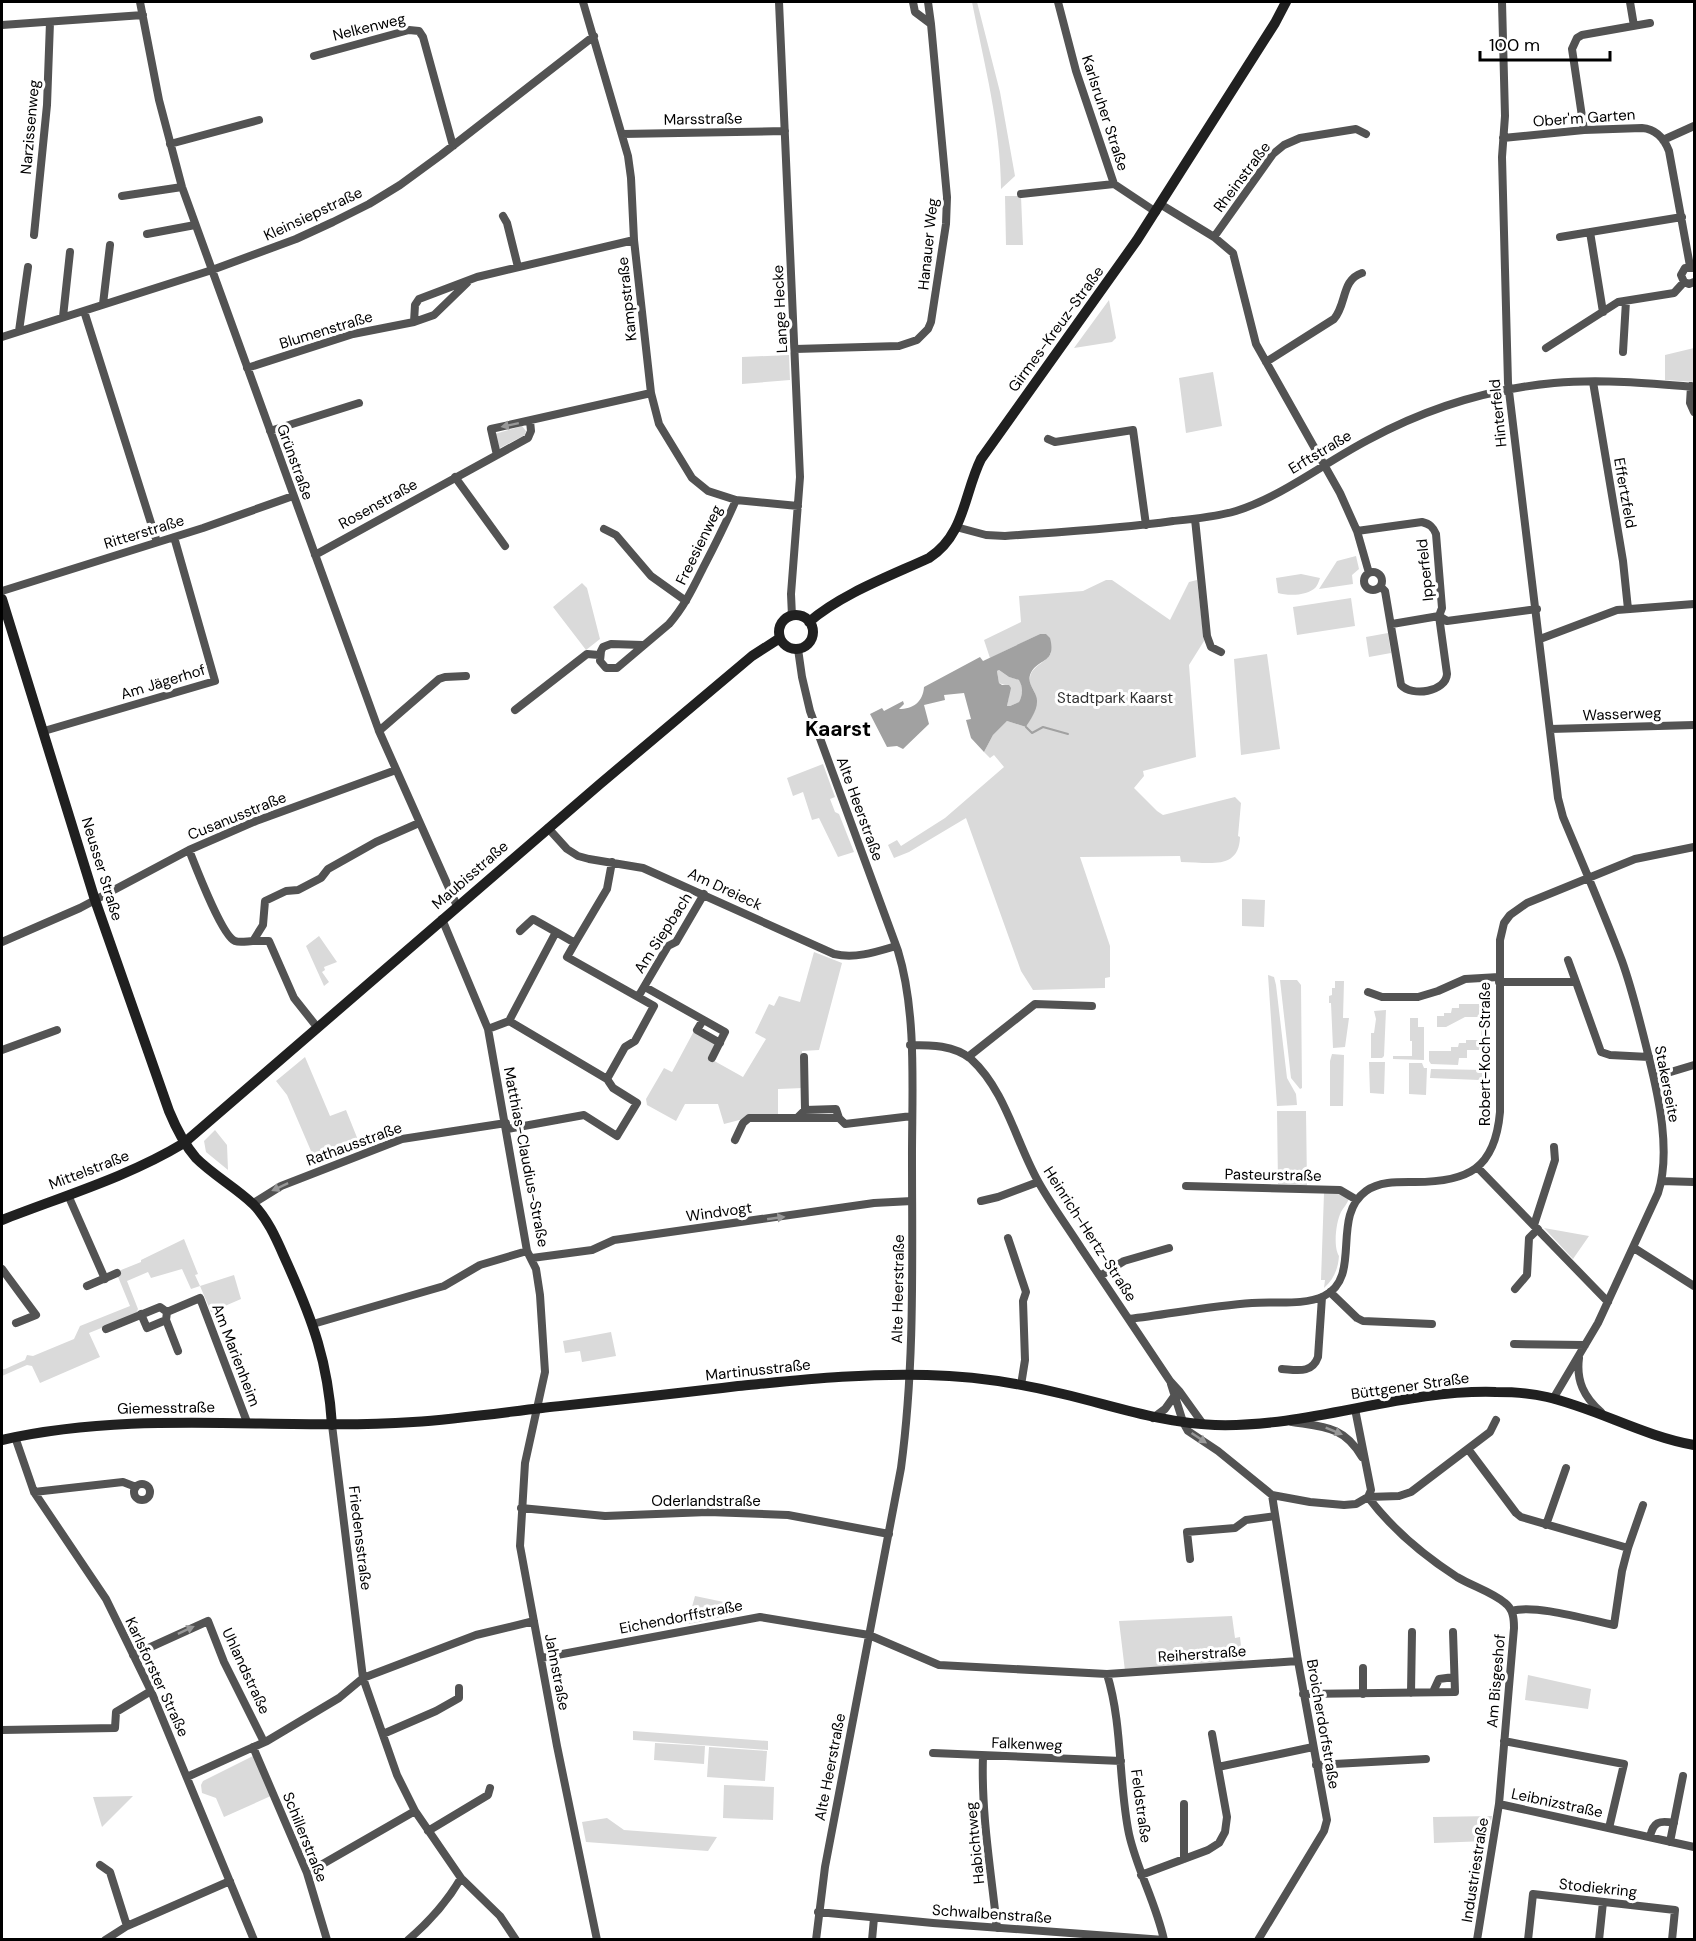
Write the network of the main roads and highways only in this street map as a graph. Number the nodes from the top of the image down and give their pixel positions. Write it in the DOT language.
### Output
graph roads {
  1 [pos="1286,2"];
  2 [pos="2,599"];
  3 [pos="5,620"];
  4 [pos="809,622"];
  5 [pos="780,638"];
  6 [pos="184,1143"];
  7 [pos="2,1220"];
  8 [pos="1183,1422"];
  9 [pos="332,1425"];
  10 [pos="2,1440"];
  11 [pos="1695,1445"];
  1 -- 4 [label="main road, Girmes-Kreuz-Straße"];
  2 -- 3 [label="main road, Neusser Straße"];
  3 -- 6 [label="main road, Neusser Straße"];
  4 -- 5 [label="main road"];
  4 -- 5 [label="main road"];
  5 -- 6 [label="main road, Maubisstraße"];
  6 -- 7 [label="main road, Mittelstraße"];
  6 -- 9 [label="main road, Friedensstraße"];
  8 -- 9 [label="main road, Martinusstraße"];
  8 -- 11 [label="main road, Büttgener Straße"];
  9 -- 10 [label="main road, Giemesstraße"];
}
